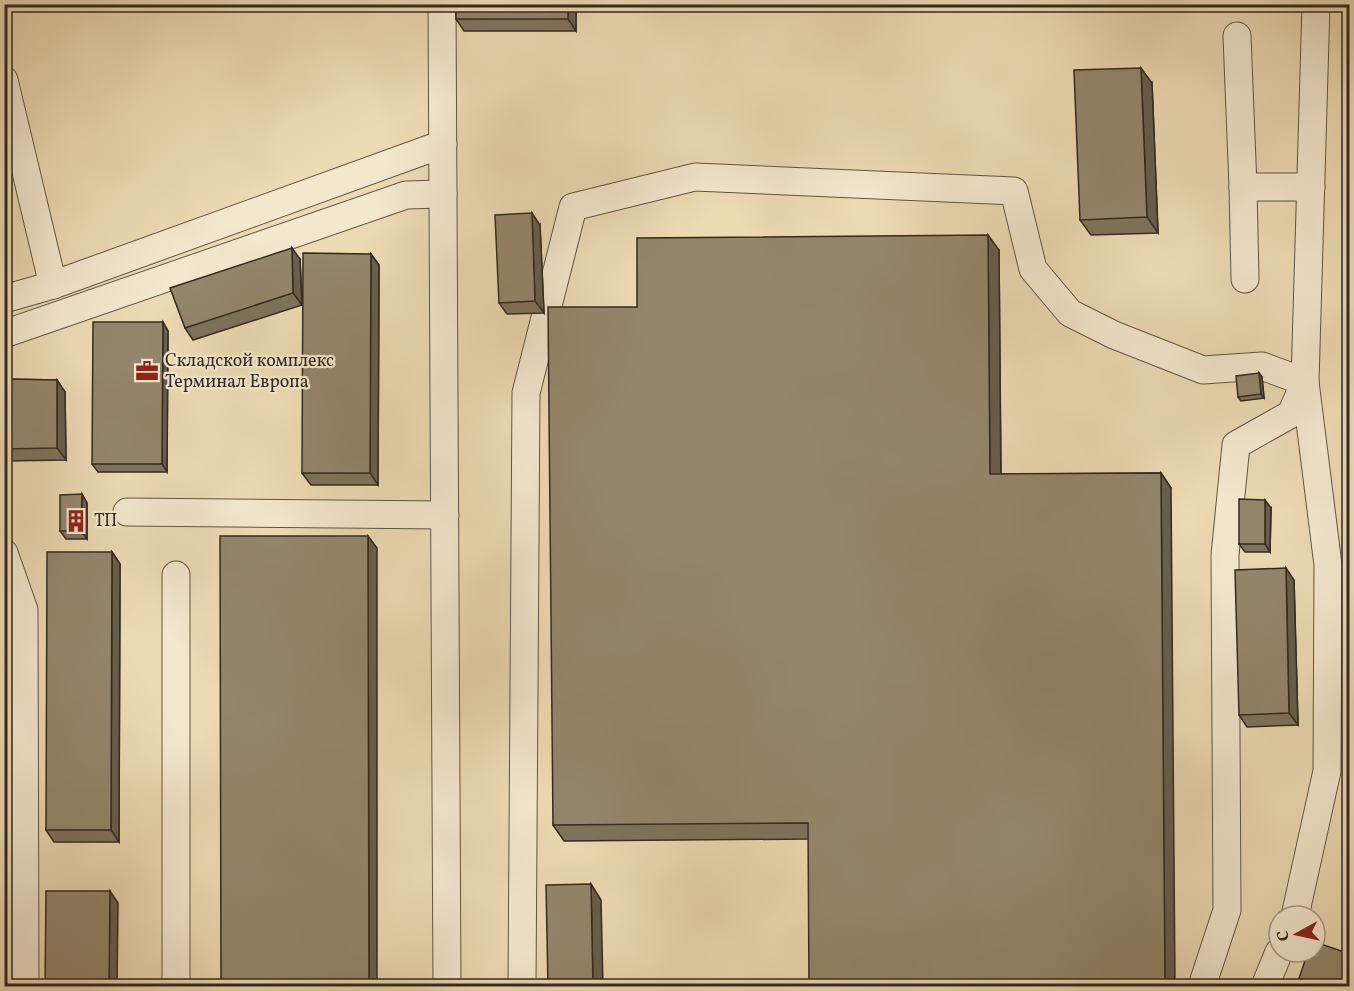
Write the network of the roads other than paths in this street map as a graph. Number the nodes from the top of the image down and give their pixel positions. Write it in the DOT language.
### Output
graph roads {
  1 [pos="442,4"];
  2 [pos="1316,4"];
  3 [pos="1237,36"];
  4 [pos="4,80"];
  5 [pos="443,144"];
  6 [pos="1243,187"];
  7 [pos="1311,187"];
  8 [pos="443,194"];
  9 [pos="1245,279"];
  10 [pos="53,285"];
  11 [pos="4,299"];
  12 [pos="4,334"];
  13 [pos="1305,382"];
  14 [pos="127,512"];
  15 [pos="445,515"];
  16 [pos="4,553"];
  17 [pos="176,575"];
  18 [pos="1297,904"];
  19 [pos="1274,964"];
  20 [pos="25,987"];
  21 [pos="176,987"];
  22 [pos="447,987"];
  23 [pos="522,987"];
  24 [pos="1202,987"];
  25 [pos="1265,987"];
  1 -- 5 [label="street"];
  2 -- 7 [label="street"];
  3 -- 6 [label="street"];
  4 -- 10 [label="street"];
  5 -- 8 [label="street"];
  5 -- 10 [label="street"];
  6 -- 7 [label="street"];
  6 -- 9 [label="street"];
  7 -- 13 [label="street"];
  8 -- 12 [label="street"];
  8 -- 15 [label="street"];
  10 -- 11 [label="street"];
  13 -- 18 [label="street"];
  13 -- 23 [label="street"];
  13 -- 24 [label="street"];
  14 -- 15 [label="street"];
  15 -- 22 [label="street"];
  16 -- 20 [label="street"];
  17 -- 21 [label="street"];
  19 -- 25 [label="street"];
}
